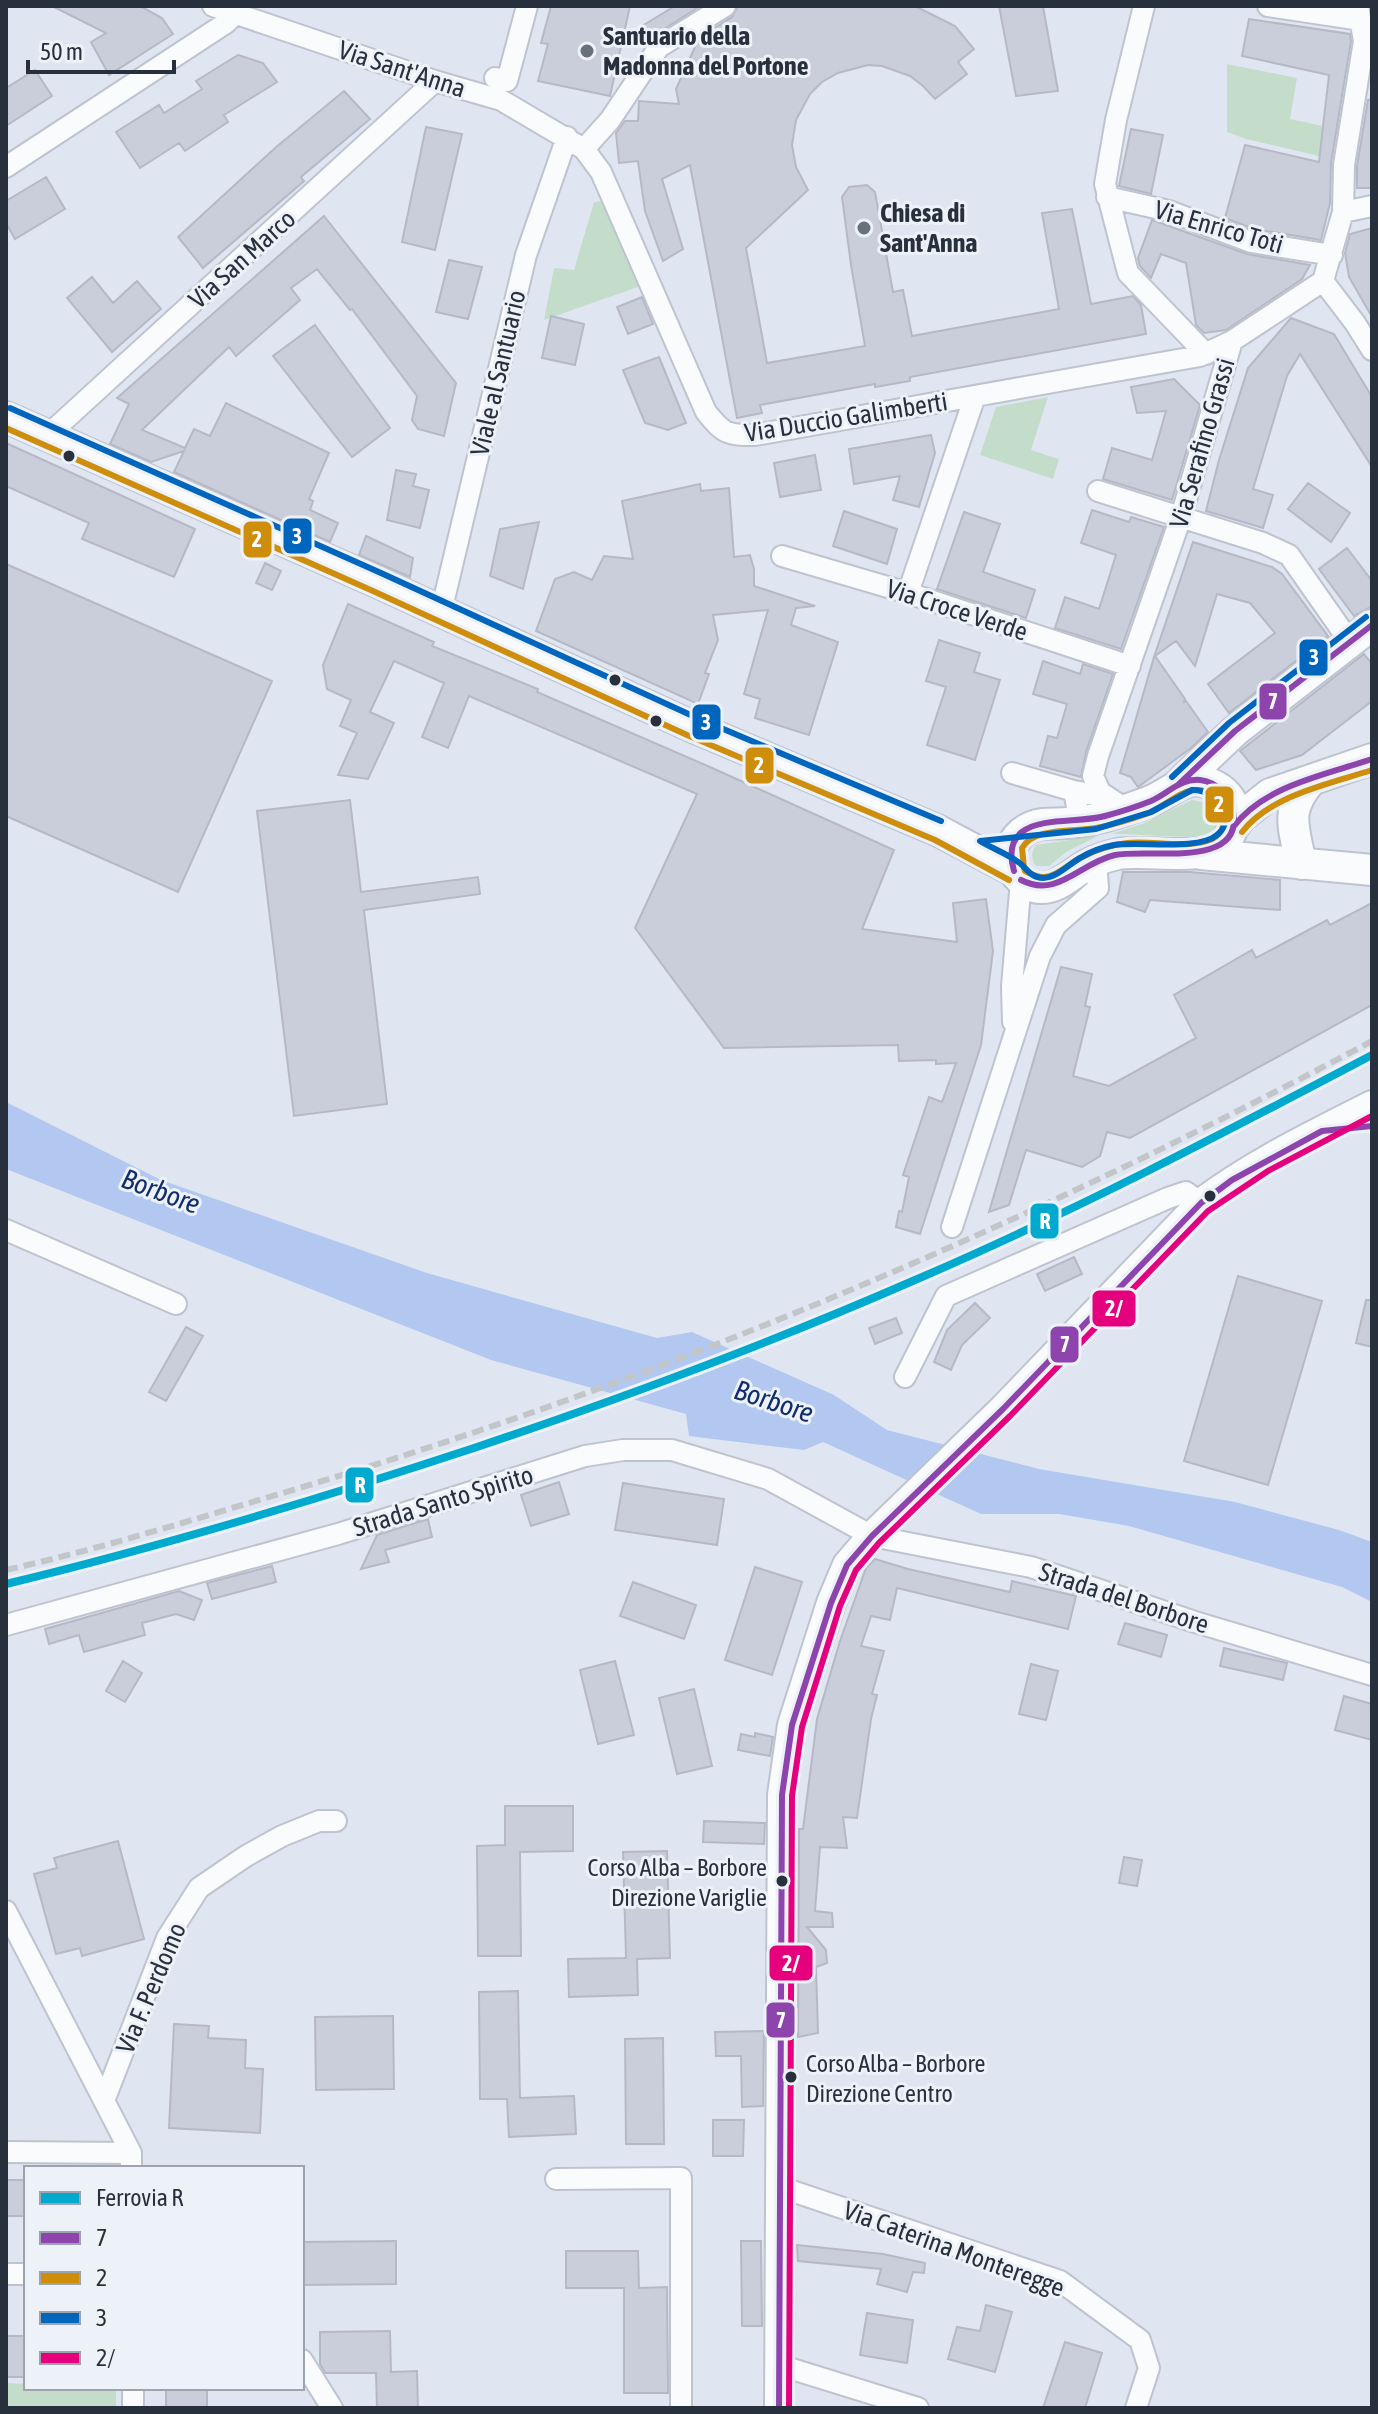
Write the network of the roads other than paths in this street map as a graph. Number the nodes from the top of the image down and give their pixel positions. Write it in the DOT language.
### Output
graph roads {
  1 [pos="213,6"];
  2 [pos="527,6"];
  3 [pos="725,6"];
  4 [pos="1144,6"];
  5 [pos="1268,6"];
  6 [pos="1359,13"];
  7 [pos="235,14"];
  8 [pos="1368,42"];
  9 [pos="495,78"];
  10 [pos="435,81"];
  11 [pos="576,143"];
  12 [pos="6,167"];
  13 [pos="1107,197"];
  14 [pos="1372,206"];
  15 [pos="1343,212"];
  16 [pos="1332,255"];
  17 [pos="1323,281"];
  18 [pos="1232,341"];
  19 [pos="1372,350"];
  20 [pos="1206,354"];
  21 [pos="975,396"];
  22 [pos="6,417"];
  23 [pos="48,435"];
  24 [pos="1098,491"];
  25 [pos="1181,517"];
  26 [pos="782,556"];
  27 [pos="908,593"];
  28 [pos="441,612"];
  29 [pos="1361,633"];
  30 [pos="1130,666"];
  31 [pos="1372,759"];
  32 [pos="1012,773"];
  33 [pos="1316,778"];
  34 [pos="1179,784"];
  35 [pos="1219,787"];
  36 [pos="1074,791"];
  37 [pos="1270,794"];
  38 [pos="1117,803"];
  39 [pos="1074,822"];
  40 [pos="1032,826"];
  41 [pos="1234,826"];
  42 [pos="939,831"];
  43 [pos="1199,854"];
  44 [pos="1301,864"];
  45 [pos="1372,870"];
  46 [pos="1017,876"];
  47 [pos="1071,892"];
  48 [pos="1014,1038"];
  49 [pos="1372,1105"];
  50 [pos="1372,1126"];
  51 [pos="1322,1131"];
  52 [pos="1201,1203"];
  53 [pos="952,1227"];
  54 [pos="6,1230"];
  55 [pos="176,1304"];
  56 [pos="905,1377"];
  57 [pos="872,1536"];
  58 [pos="6,1625"];
  59 [pos="1372,1675"];
  60 [pos="336,1821"];
  61 [pos="6,1911"];
  62 [pos="104,2101"];
  63 [pos="6,2152"];
  64 [pos="131,2160"];
  65 [pos="556,2179"];
  66 [pos="780,2187"];
  67 [pos="304,2363"];
  68 [pos="779,2365"];
  69 [pos="332,2408"];
  70 [pos="681,2408"];
  71 [pos="779,2408"];
  72 [pos="918,2408"];
  73 [pos="1136,2408"];
  1 -- 7 [label="street, Via Sant'Anna"];
  2 -- 9 [label="street"];
  3 -- 11 [label="street"];
  4 -- 13 [label="street"];
  5 -- 6 [label="street"];
  6 -- 8 [label="street"];
  7 -- 10 [label="street, Via Sant'Anna"];
  7 -- 12 [label="street"];
  8 -- 15 [label="street"];
  10 -- 11 [label="street, Via Sant'Anna"];
  10 -- 23 [label="street, Via San Marco"];
  11 -- 21 [label="street, Via Duccio Galimberti"];
  11 -- 28 [label="street, Viale al Santuario"];
  13 -- 16 [label="street, Via Enrico Toti"];
  13 -- 20 [label="street"];
  14 -- 15 [label="street"];
  15 -- 16 [label="street"];
  16 -- 17 [label="street"];
  17 -- 18 [label="street, Via Serafino Grassi"];
  17 -- 19 [label="street"];
  18 -- 20 [label="street, Via Duccio Galimberti"];
  18 -- 25 [label="street, Via Serafino Grassi"];
  20 -- 21 [label="street, Via Duccio Galimberti"];
  21 -- 27 [label="street"];
  22 -- 23 [label="main road"];
  23 -- 28 [label="main road"];
  24 -- 25 [label="street"];
  25 -- 29 [label="street"];
  25 -- 30 [label="street, Via Serafino Grassi"];
  26 -- 27 [label="street, Via Croce Verde"];
  27 -- 30 [label="street, Via Croce Verde"];
  28 -- 42 [label="main road"];
  29 -- 34 [label="main road"];
  30 -- 38 [label="street, Via Serafino Grassi"];
  31 -- 33 [label="main road"];
  32 -- 36 [label="street"];
  33 -- 37 [label="main road"];
  33 -- 44 [label="main road"];
  34 -- 35 [label="main road"];
  34 -- 38 [label="main road"];
  35 -- 37 [label="main road"];
  35 -- 41 [label="main road"];
  36 -- 38 [label="street"];
  36 -- 39 [label="street"];
  37 -- 41 [label="main road"];
  38 -- 39 [label="main road"];
  39 -- 40 [label="main road"];
  40 -- 42 [label="main road"];
  40 -- 46 [label="main road"];
  41 -- 43 [label="main road"];
  42 -- 46 [label="main road"];
  43 -- 44 [label="main road"];
  43 -- 47 [label="main road"];
  44 -- 45 [label="main road"];
  46 -- 47 [label="main road"];
  46 -- 48 [label="street"];
  47 -- 48 [label="street"];
  48 -- 53 [label="street"];
  49 -- 51 [label="street"];
  50 -- 51 [label="street"];
  51 -- 52 [label="street"];
  52 -- 56 [label="street"];
  52 -- 57 [label="street"];
  54 -- 55 [label="street"];
  57 -- 58 [label="street, Strada Santo Spirito"];
  57 -- 59 [label="street, Strada del Borbore"];
  57 -- 66 [label="street"];
  60 -- 62 [label="street, Via F. Perdomo"];
  61 -- 62 [label="street"];
  62 -- 64 [label="street"];
  63 -- 64 [label="street"];
  65 -- 70 [label="street"];
  66 -- 68 [label="street"];
  66 -- 73 [label="street, Via Caterina Monteregge"];
  67 -- 69 [label="street"];
  68 -- 71 [label="street"];
  68 -- 72 [label="street"];
}
